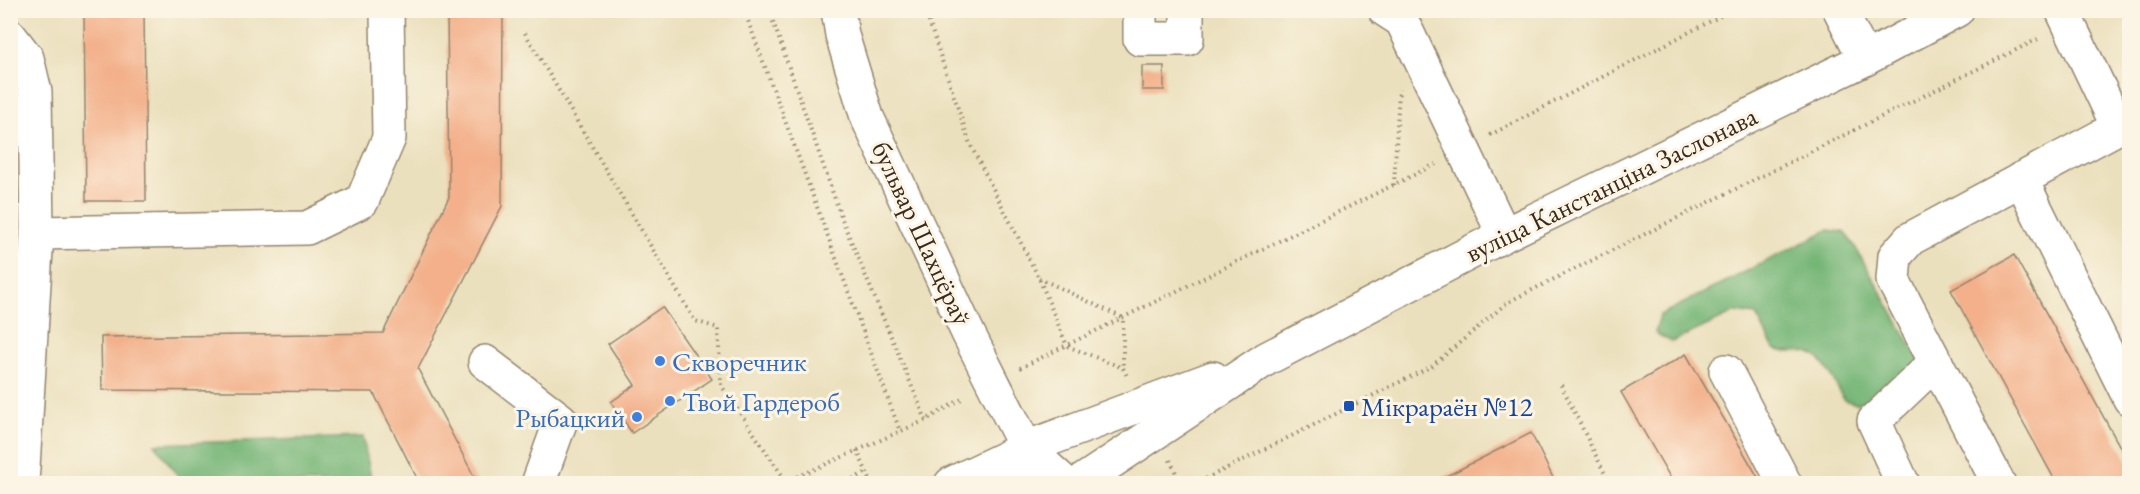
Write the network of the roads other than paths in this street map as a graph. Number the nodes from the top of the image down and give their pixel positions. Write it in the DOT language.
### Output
graph roads {
  1 [pos="387,10"];
  2 [pos="838,10"];
  3 [pos="1140,10"];
  4 [pos="1187,10"];
  5 [pos="1385,10"];
  6 [pos="1840,10"];
  7 [pos="1957,10"];
  8 [pos="2066,17"];
  9 [pos="10,36"];
  10 [pos="1865,59"];
  11 [pos="2124,124"];
  12 [pos="2021,179"];
  13 [pos="37,233"];
  14 [pos="1504,235"];
  15 [pos="1266,359"];
  16 [pos="484,362"];
  17 [pos="1936,362"];
  18 [pos="1726,371"];
  19 [pos="2130,399"];
  20 [pos="1026,448"];
  21 [pos="22,483"];
  22 [pos="538,483"];
  23 [pos="951,483"];
  24 [pos="1020,483"];
  25 [pos="1066,483"];
  26 [pos="1078,483"];
  27 [pos="1785,483"];
  28 [pos="1903,483"];
  29 [pos="1999,483"];
  1 -- 13 [label="main road"];
  2 -- 20 [label="main road, бульвар Шахцёраў"];
  3 -- 4 [label="main road"];
  5 -- 14 [label="main road"];
  6 -- 10 [label="main road"];
  7 -- 10 [label="main road, вуліца Канстанціна Заслонава"];
  8 -- 11 [label="main road"];
  9 -- 13 [label="main road"];
  10 -- 14 [label="main road, вуліца Канстанціна Заслонава"];
  11 -- 12 [label="main road"];
  12 -- 17 [label="main road"];
  12 -- 19 [label="main road"];
  13 -- 21 [label="main road"];
  14 -- 15 [label="main road, вуліца Канстанціна Заслонава"];
  15 -- 20 [label="main road, вуліца Канстанціна Заслонава"];
  15 -- 26 [label="main road, вуліца Канстанціна Заслонава"];
  16 -- 22 [label="main road"];
  17 -- 28 [label="main road"];
  17 -- 29 [label="main road"];
  18 -- 27 [label="main road"];
  20 -- 23 [label="main road, вуліца Канстанціна Заслонава"];
  20 -- 24 [label="main road"];
  20 -- 25 [label="main road"];
}
